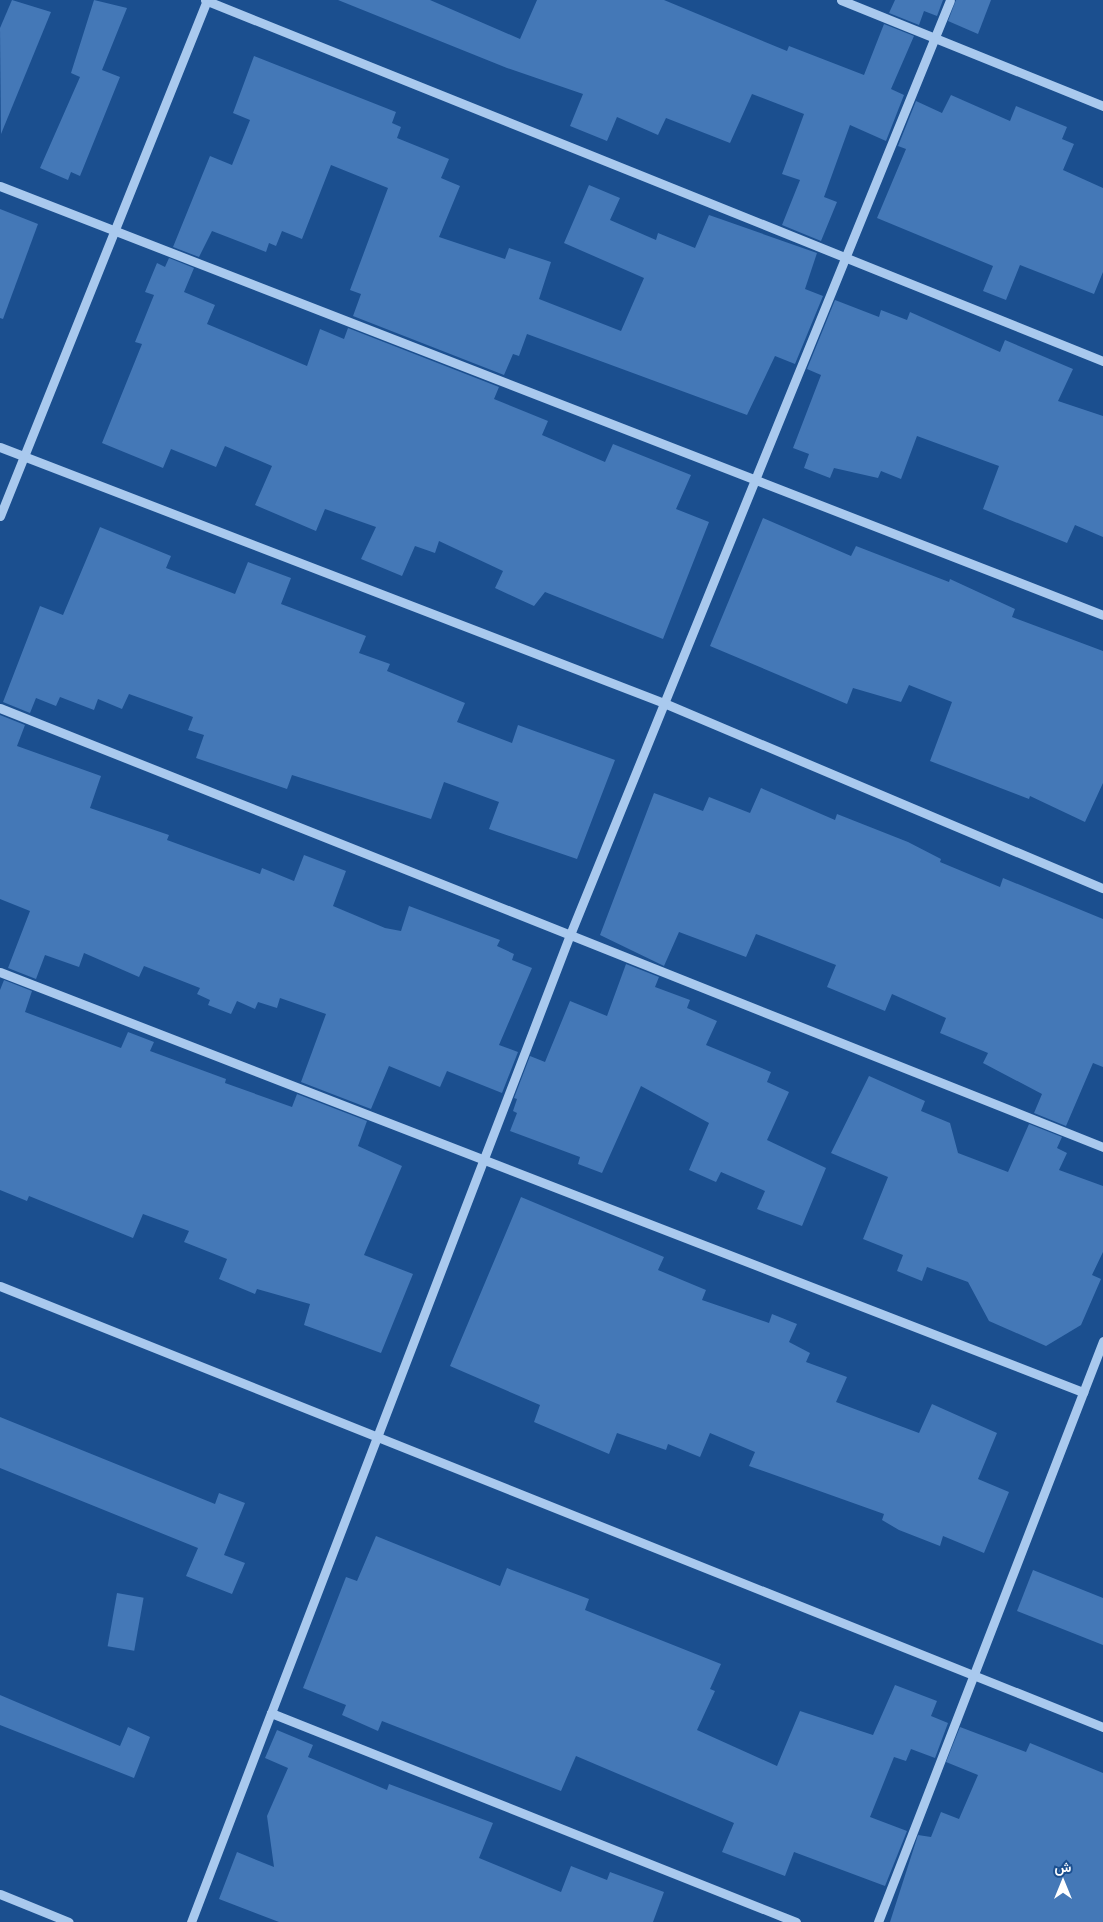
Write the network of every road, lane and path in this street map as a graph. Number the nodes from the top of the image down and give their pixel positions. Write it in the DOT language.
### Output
graph roads {
  1 [pos="206,0"];
  2 [pos="841,0"];
  3 [pos="950,0"];
  4 [pos="935,36"];
  5 [pos="1103,106"];
  6 [pos="0,186"];
  7 [pos="114,231"];
  8 [pos="845,256"];
  9 [pos="1103,361"];
  10 [pos="0,447"];
  11 [pos="24,456"];
  12 [pos="756,480"];
  13 [pos="0,516"];
  14 [pos="1103,615"];
  15 [pos="664,703"];
  16 [pos="0,708"];
  17 [pos="1103,888"];
  18 [pos="569,938"];
  19 [pos="0,972"];
  20 [pos="1103,1147"];
  21 [pos="483,1158"];
  22 [pos="0,1286"];
  23 [pos="1103,1341"];
  24 [pos="1083,1392"];
  25 [pos="378,1438"];
  26 [pos="973,1675"];
  27 [pos="271,1713"];
  28 [pos="1103,1727"];
  29 [pos="0,1894"];
  30 [pos="69,1922"];
  31 [pos="191,1922"];
  32 [pos="796,1922"];
  33 [pos="878,1922"];
  1 -- 7 [label="street"];
  1 -- 8 [label="street"];
  2 -- 4 [label="street"];
  3 -- 4 [label="street"];
  4 -- 5 [label="street"];
  4 -- 8 [label="street"];
  6 -- 7 [label="street"];
  7 -- 11 [label="street"];
  7 -- 12 [label="street"];
  8 -- 9 [label="street"];
  8 -- 12 [label="street"];
  10 -- 11 [label="street"];
  11 -- 13 [label="street"];
  11 -- 15 [label="street"];
  12 -- 14 [label="street"];
  12 -- 15 [label="street"];
  15 -- 17 [label="street"];
  15 -- 18 [label="street"];
  16 -- 18 [label="street"];
  18 -- 20 [label="street"];
  18 -- 21 [label="street"];
  19 -- 21 [label="street"];
  21 -- 24 [label="street"];
  21 -- 25 [label="street"];
  22 -- 25 [label="street"];
  23 -- 24 [label="street"];
  24 -- 26 [label="street"];
  25 -- 26 [label="street"];
  25 -- 27 [label="street"];
  26 -- 28 [label="street"];
  26 -- 33 [label="street"];
  27 -- 31 [label="street"];
  27 -- 32 [label="street"];
  29 -- 30 [label="street"];
}
